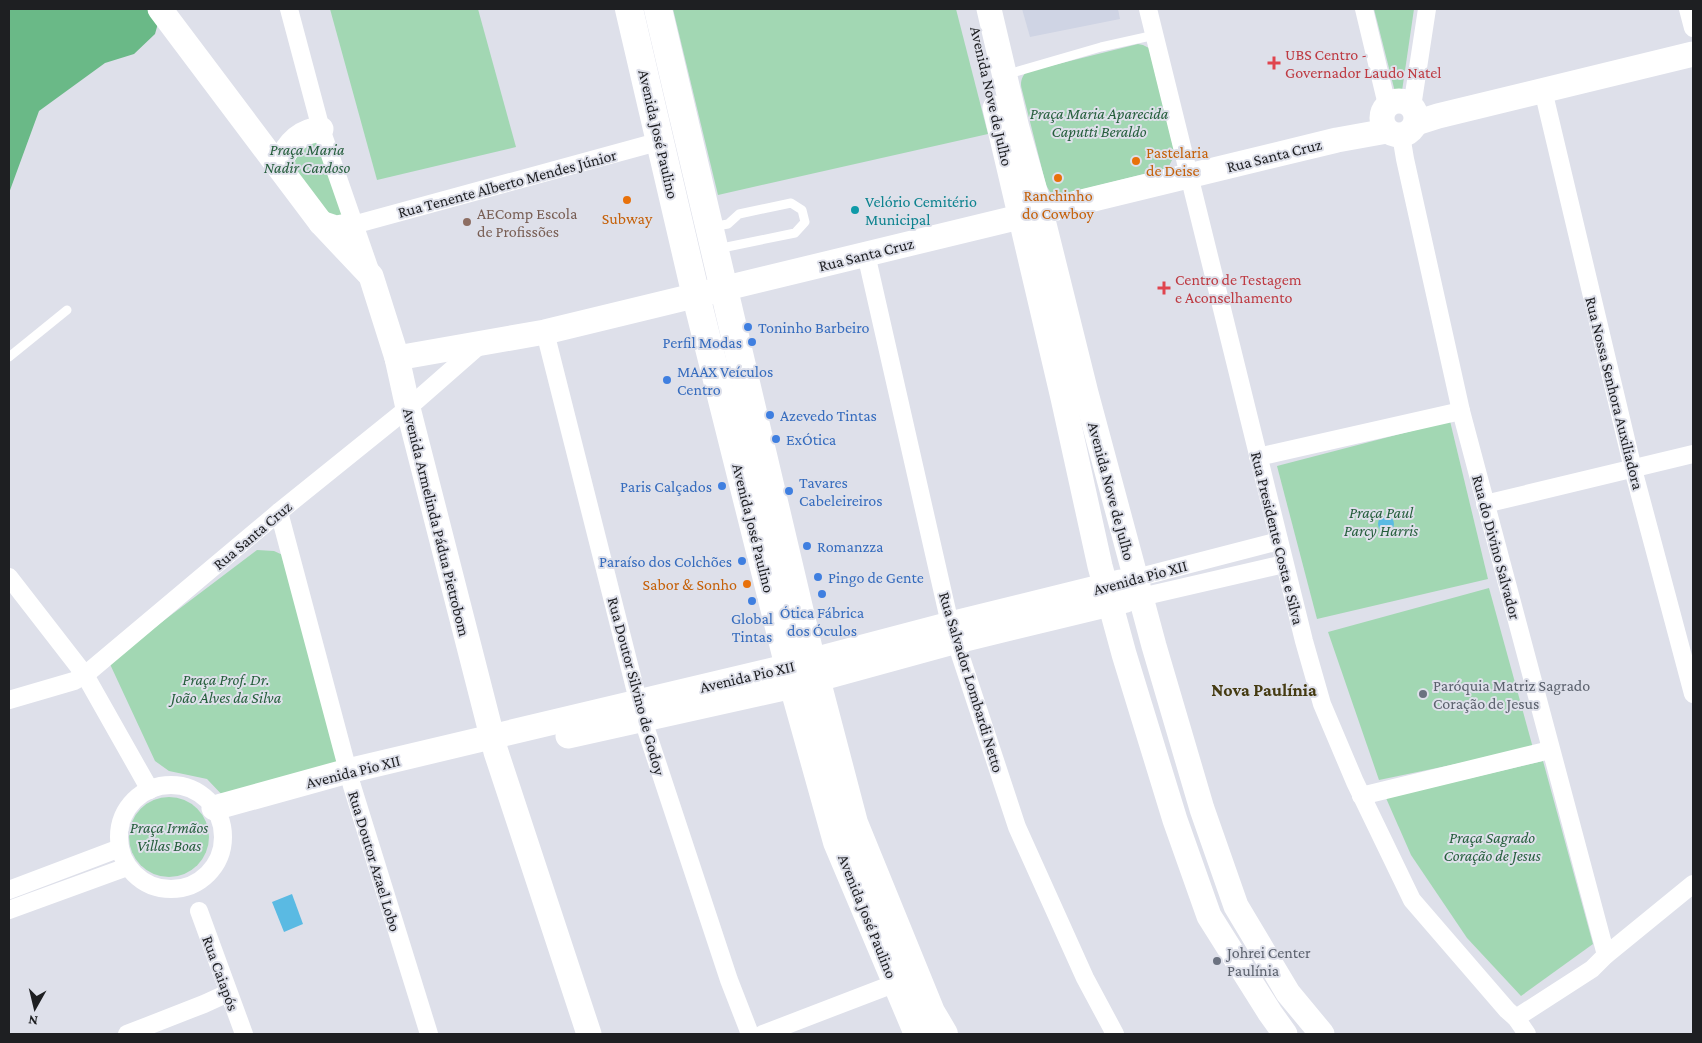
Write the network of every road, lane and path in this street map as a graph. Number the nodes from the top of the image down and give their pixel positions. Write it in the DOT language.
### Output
graph roads {
  1 [pos="160,9"];
  2 [pos="289,9"];
  3 [pos="629,9"];
  4 [pos="658,9"];
  5 [pos="972,9"];
  6 [pos="989,9"];
  7 [pos="1148,9"];
  8 [pos="1364,9"];
  9 [pos="1427,9"];
  10 [pos="1688,9"];
  11 [pos="1693,28"];
  12 [pos="1155,35"];
  13 [pos="1693,54"];
  14 [pos="1005,75"];
  15 [pos="1543,90"];
  16 [pos="1405,118"];
  17 [pos="321,129"];
  18 [pos="661,142"];
  19 [pos="279,165"];
  20 [pos="1190,176"];
  21 [pos="1031,214"];
  22 [pos="321,223"];
  23 [pos="353,225"];
  24 [pos="712,239"];
  25 [pos="866,254"];
  26 [pos="372,276"];
  27 [pos="723,289"];
  28 [pos="696,296"];
  29 [pos="67,310"];
  30 [pos="545,332"];
  31 [pos="481,344"];
  32 [pos="9,357"];
  33 [pos="397,358"];
  34 [pos="408,408"];
  35 [pos="1461,411"];
  36 [pos="1693,454"];
  37 [pos="1258,457"];
  38 [pos="1632,469"];
  39 [pos="1485,504"];
  40 [pos="279,512"];
  41 [pos="1279,540"];
  42 [pos="1284,564"];
  43 [pos="9,577"];
  44 [pos="1138,587"];
  45 [pos="1108,596"];
  46 [pos="954,632"];
  47 [pos="802,673"];
  48 [pos="85,675"];
  49 [pos="1693,694"];
  50 [pos="9,700"];
  51 [pos="641,711"];
  52 [pos="495,745"];
  53 [pos="1550,750"];
  54 [pos="350,779"];
  55 [pos="150,790"];
  56 [pos="1361,796"];
  57 [pos="217,813"];
  58 [pos="120,848"];
  59 [pos="128,867"];
  60 [pos="1693,884"];
  61 [pos="9,890"];
  62 [pos="9,910"];
  63 [pos="199,911"];
  64 [pos="1606,956"];
  65 [pos="896,983"];
  66 [pos="228,992"];
  67 [pos="1518,1026"];
  68 [pos="127,1034"];
  69 [pos="244,1034"];
  70 [pos="430,1034"];
  71 [pos="589,1034"];
  72 [pos="750,1034"];
  73 [pos="763,1034"];
  74 [pos="918,1034"];
  75 [pos="944,1034"];
  76 [pos="1115,1034"];
  77 [pos="1286,1034"];
  78 [pos="1322,1034"];
  79 [pos="1527,1034"];
  1 -- 19 [label="street"];
  2 -- 17 [label="street, Avenida Armelinda Pádua Pietrobom"];
  3 -- 18 [label="main road, Avenida José Paulino"];
  4 -- 24 [label="main road, Avenida José Paulino"];
  5 -- 21 [label="street, Avenida Nove de Julho"];
  6 -- 14 [label="street, Avenida Nove de Julho"];
  7 -- 12 [label="street, Rua Presidente Costa e Silva"];
  8 -- 16 [label="street, Rua do Divino Salvador"];
  9 -- 16 [label="street"];
  10 -- 11 [label="street"];
  12 -- 14 [label="lane"];
  12 -- 20 [label="street, Rua Presidente Costa e Silva"];
  13 -- 15 [label="street, Rua Santa Cruz"];
  14 -- 21 [label="street, Avenida Nove de Julho"];
  15 -- 16 [label="street, Rua Santa Cruz"];
  15 -- 38 [label="street, Rua Nossa Senhora Auxiliadora"];
  16 -- 20 [label="street, Rua Santa Cruz"];
  16 -- 35 [label="street, Rua do Divino Salvador"];
  17 -- 19 [label="street"];
  17 -- 23 [label="street, Avenida Armelinda Pádua Pietrobom"];
  18 -- 23 [label="street, Rua Tenente Alberto Mendes Júnior"];
  18 -- 28 [label="main road, Avenida José Paulino"];
  19 -- 22 [label="street"];
  20 -- 21 [label="street, Rua Santa Cruz"];
  20 -- 37 [label="street, Rua Presidente Costa e Silva"];
  21 -- 25 [label="street, Rua Santa Cruz"];
  21 -- 44 [label="street, Avenida Nove de Julho"];
  21 -- 45 [label="street, Avenida Nove de Julho"];
  22 -- 23 [label="street"];
  22 -- 26 [label="street"];
  23 -- 26 [label="street, Avenida Armelinda Pádua Pietrobom"];
  24 -- 24 [label="lane"];
  24 -- 27 [label="main road, Avenida José Paulino"];
  25 -- 27 [label="street, Rua Santa Cruz"];
  25 -- 46 [label="street, Rua Salvador Lombardi Netto"];
  26 -- 33 [label="street, Avenida Armelinda Pádua Pietrobom"];
  27 -- 28 [label="street, Rua Santa Cruz"];
  27 -- 47 [label="main road, Avenida José Paulino"];
  28 -- 30 [label="street, Rua Santa Cruz"];
  28 -- 47 [label="main road, Avenida José Paulino"];
  29 -- 32 [label="lane"];
  30 -- 31 [label="street, Rua Santa Cruz"];
  30 -- 51 [label="street, Rua Doutor Silvino de Godoy"];
  31 -- 33 [label="street, Rua Santa Cruz"];
  31 -- 34 [label="street, Rua Santa Cruz"];
  33 -- 34 [label="street, Avenida Armelinda Pádua Pietrobom"];
  34 -- 40 [label="street, Rua Santa Cruz"];
  34 -- 52 [label="street, Avenida Armelinda Pádua Pietrobom"];
  35 -- 37 [label="street"];
  35 -- 39 [label="street, Rua do Divino Salvador"];
  36 -- 38 [label="street"];
  37 -- 41 [label="street, Rua Presidente Costa e Silva"];
  38 -- 39 [label="street"];
  38 -- 49 [label="street, Rua Nossa Senhora Auxiliadora"];
  39 -- 53 [label="street, Rua do Divino Salvador"];
  40 -- 48 [label="street, Rua Santa Cruz"];
  40 -- 54 [label="street, Rua Doutor Azael Lobo"];
  41 -- 42 [label="street, Rua Presidente Costa e Silva"];
  41 -- 44 [label="street, Avenida Pio XII"];
  42 -- 44 [label="street, Avenida Pio XII"];
  42 -- 56 [label="street, Rua Presidente Costa e Silva"];
  43 -- 48 [label="street"];
  44 -- 45 [label="street, Avenida Pio XII"];
  44 -- 78 [label="street, Avenida Nove de Julho"];
  45 -- 46 [label="street, Avenida Pio XII"];
  45 -- 77 [label="street, Avenida Nove de Julho"];
  46 -- 47 [label="street, Avenida Pio XII"];
  46 -- 76 [label="street, Rua Salvador Lombardi Netto"];
  47 -- 51 [label="street, Avenida Pio XII"];
  47 -- 65 [label="main road, Avenida José Paulino"];
  47 -- 75 [label="main road, Avenida José Paulino"];
  48 -- 50 [label="street, Rua Santa Cruz"];
  48 -- 55 [label="street"];
  51 -- 52 [label="street, Avenida Pio XII"];
  51 -- 72 [label="street, Rua Doutor Silvino de Godoy"];
  52 -- 54 [label="street, Avenida Pio XII"];
  52 -- 71 [label="street, Avenida Armelinda Pádua Pietrobom"];
  53 -- 56 [label="street"];
  53 -- 64 [label="street, Rua do Divino Salvador"];
  54 -- 57 [label="street, Avenida Pio XII"];
  54 -- 70 [label="street, Rua Doutor Azael Lobo"];
  55 -- 57 [label="street"];
  55 -- 58 [label="street"];
  56 -- 67 [label="street, Rua Presidente Costa e Silva"];
  57 -- 59 [label="street"];
  58 -- 59 [label="street"];
  58 -- 61 [label="street"];
  59 -- 62 [label="street"];
  60 -- 64 [label="street"];
  63 -- 66 [label="street, Rua Caiapós"];
  64 -- 67 [label="street"];
  65 -- 73 [label="street"];
  65 -- 74 [label="main road, Avenida José Paulino"];
  66 -- 68 [label="street"];
  66 -- 69 [label="street, Rua Caiapós"];
  67 -- 79 [label="street, Rua Presidente Costa e Silva"];
}
